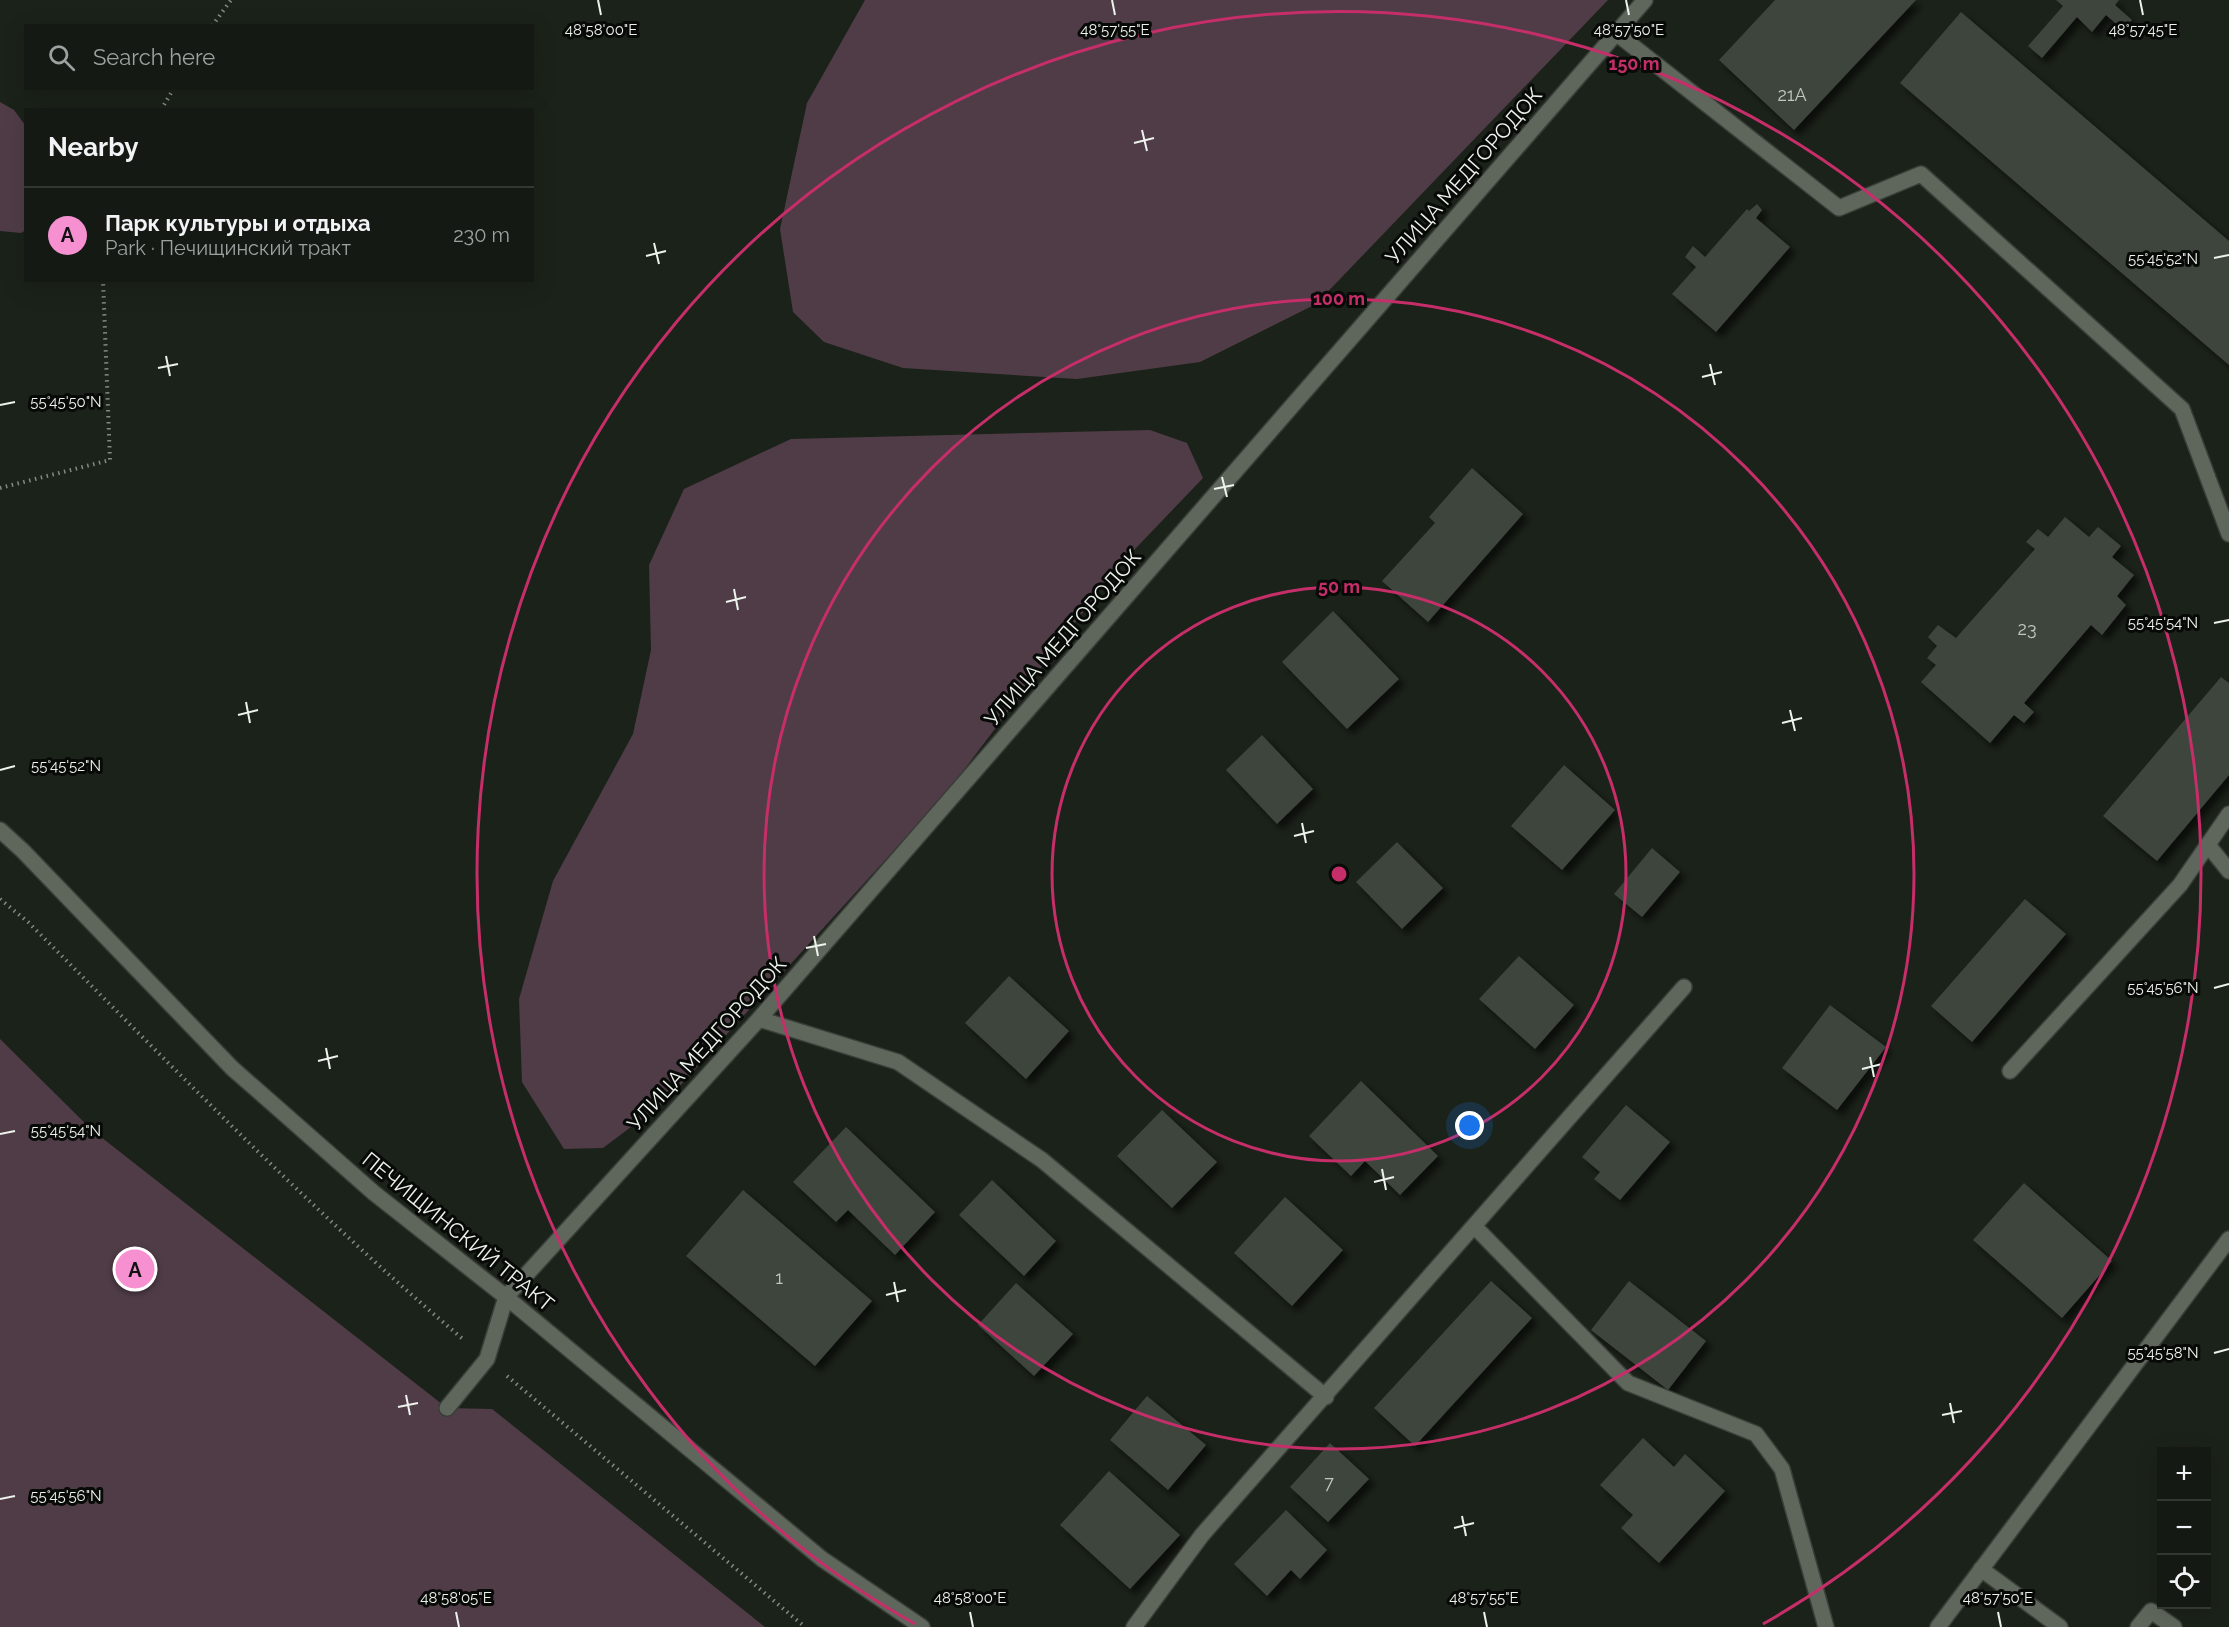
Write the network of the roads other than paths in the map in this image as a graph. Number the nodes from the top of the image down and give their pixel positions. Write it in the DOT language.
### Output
graph roads {
  1 [pos="1645,0"];
  2 [pos="1616,33"];
  3 [pos="2229,534"];
  4 [pos="2229,814"];
  5 [pos="0,830"];
  6 [pos="2208,845"];
  7 [pos="2229,871"];
  8 [pos="1684,987"];
  9 [pos="759,1019"];
  10 [pos="2010,1071"];
  11 [pos="1475,1227"];
  12 [pos="2229,1239"];
  13 [pos="506,1297"];
  14 [pos="1326,1397"];
  15 [pos="447,1408"];
  16 [pos="1981,1569"];
  17 [pos="922,1627"];
  18 [pos="1134,1627"];
  19 [pos="1826,1627"];
  20 [pos="1938,1627"];
  21 [pos="2060,1627"];
  22 [pos="2138,1627"];
  23 [pos="2174,1627"];
  1 -- 2 [label="street, УЛИЦА МЕДГОРОДОК"];
  2 -- 3 [label="street"];
  2 -- 9 [label="street, УЛИЦА МЕДГОРОДОК"];
  4 -- 6 [label="street"];
  5 -- 13 [label="street, ПЕЧИЩИНСКИЙ ТРАКТ"];
  6 -- 7 [label="street"];
  6 -- 10 [label="street"];
  8 -- 11 [label="street"];
  9 -- 13 [label="street, УЛИЦА МЕДГОРОДОК"];
  9 -- 14 [label="street"];
  11 -- 14 [label="street"];
  11 -- 19 [label="street"];
  12 -- 16 [label="street"];
  13 -- 15 [label="street"];
  13 -- 17 [label="street, ПЕЧИЩИНСКИЙ ТРАКТ"];
  14 -- 18 [label="street"];
  16 -- 20 [label="street"];
  16 -- 21 [label="street"];
  22 -- 23 [label="street"];
}
